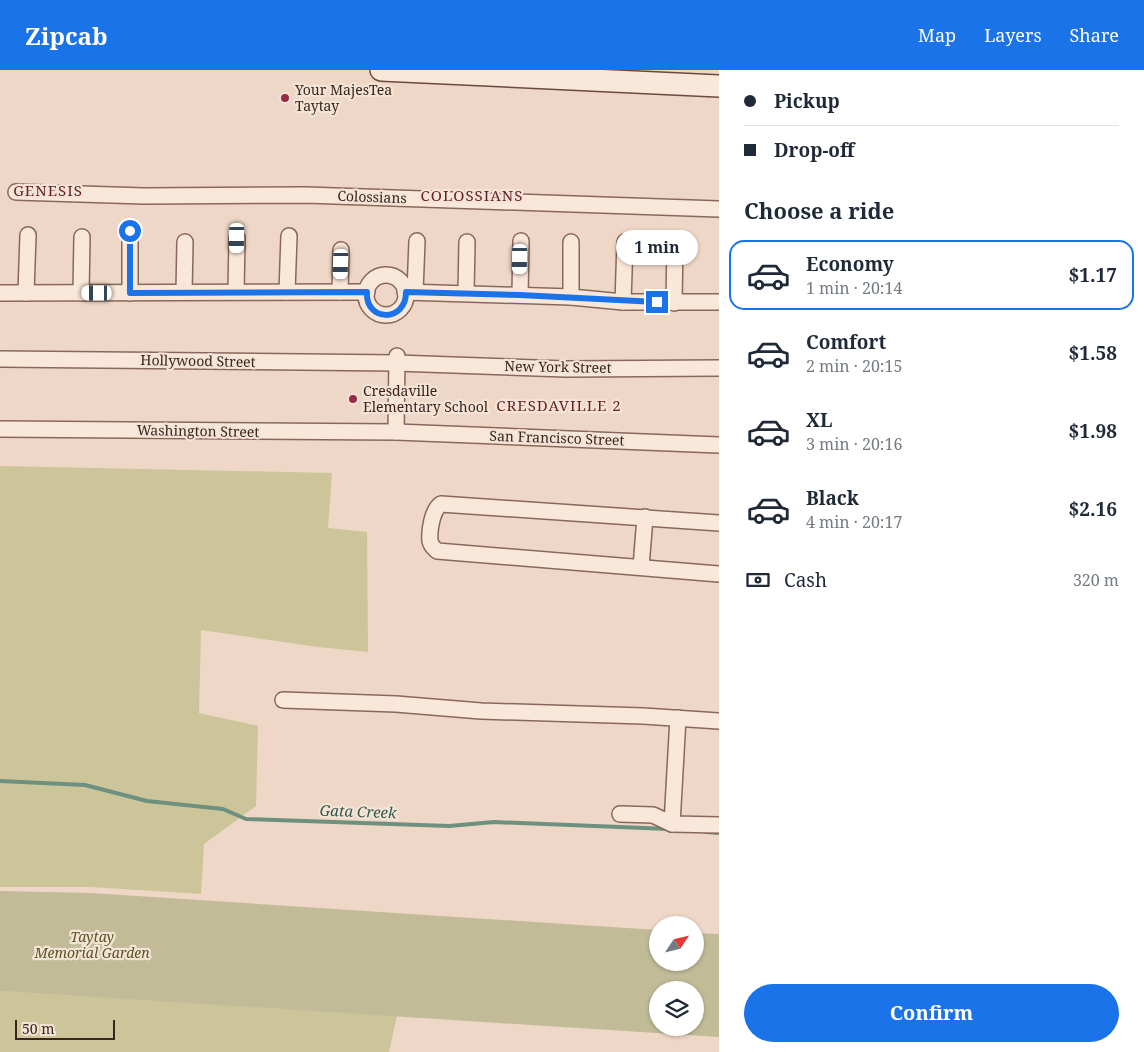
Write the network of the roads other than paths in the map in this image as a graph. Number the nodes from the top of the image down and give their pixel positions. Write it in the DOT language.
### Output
graph roads {
  1 [pos="381,70"];
  2 [pos="719,86"];
  3 [pos="16,192"];
  4 [pos="719,208"];
  5 [pos="130,231"];
  6 [pos="28,234"];
  7 [pos="289,236"];
  8 [pos="82,238"];
  9 [pos="237,238"];
  10 [pos="417,241"];
  11 [pos="521,241"];
  12 [pos="185,242"];
  13 [pos="467,242"];
  14 [pos="571,242"];
  15 [pos="626,242"];
  16 [pos="675,243"];
  17 [pos="342,250"];
  18 [pos="184,292"];
  19 [pos="236,292"];
  20 [pos="287,292"];
  21 [pos="340,292"];
  22 [pos="367,292"];
  23 [pos="410,292"];
  24 [pos="0,293"];
  25 [pos="26,293"];
  26 [pos="81,293"];
  27 [pos="130,293"];
  28 [pos="466,293"];
  29 [pos="520,295"];
  30 [pos="571,297"];
  31 [pos="623,302"];
  32 [pos="719,302"];
  33 [pos="674,303"];
  34 [pos="0,359"];
  35 [pos="396,360"];
  36 [pos="719,368"];
  37 [pos="0,429"];
  38 [pos="396,432"];
  39 [pos="719,445"];
  40 [pos="645,517"];
  41 [pos="719,523"];
  42 [pos="641,567"];
  43 [pos="719,574"];
  44 [pos="282,700"];
  45 [pos="678,718"];
  46 [pos="719,721"];
  47 [pos="620,814"];
  48 [pos="672,824"];
  49 [pos="719,826"];
  1 -- 2 [label="main road"];
  3 -- 4 [label="street, Colossians"];
  5 -- 27 [label="street"];
  6 -- 25 [label="street"];
  7 -- 20 [label="street"];
  8 -- 26 [label="street"];
  9 -- 19 [label="street"];
  10 -- 23 [label="street"];
  11 -- 29 [label="street"];
  12 -- 18 [label="street"];
  13 -- 28 [label="street"];
  14 -- 30 [label="street"];
  15 -- 31 [label="street"];
  16 -- 33 [label="street"];
  17 -- 21 [label="street"];
  18 -- 19 [label="street"];
  18 -- 27 [label="street"];
  19 -- 20 [label="street"];
  20 -- 21 [label="street"];
  21 -- 22 [label="street"];
  22 -- 23 [label="street"];
  22 -- 23 [label="street"];
  23 -- 28 [label="street"];
  24 -- 25 [label="street"];
  25 -- 26 [label="street"];
  26 -- 27 [label="street"];
  28 -- 29 [label="street"];
  29 -- 30 [label="street"];
  30 -- 31 [label="street"];
  31 -- 33 [label="street"];
  32 -- 33 [label="street"];
  34 -- 35 [label="street, Hollywood Street"];
  35 -- 36 [label="street, New York Street"];
  35 -- 38 [label="street"];
  37 -- 38 [label="street, Washington Street"];
  38 -- 39 [label="street, San Francisco Street"];
  40 -- 41 [label="street"];
  40 -- 42 [label="street"];
  40 -- 42 [label="street"];
  42 -- 43 [label="street"];
  44 -- 45 [label="street"];
  45 -- 46 [label="street"];
  45 -- 48 [label="street"];
  47 -- 48 [label="street"];
  48 -- 49 [label="street"];
}
